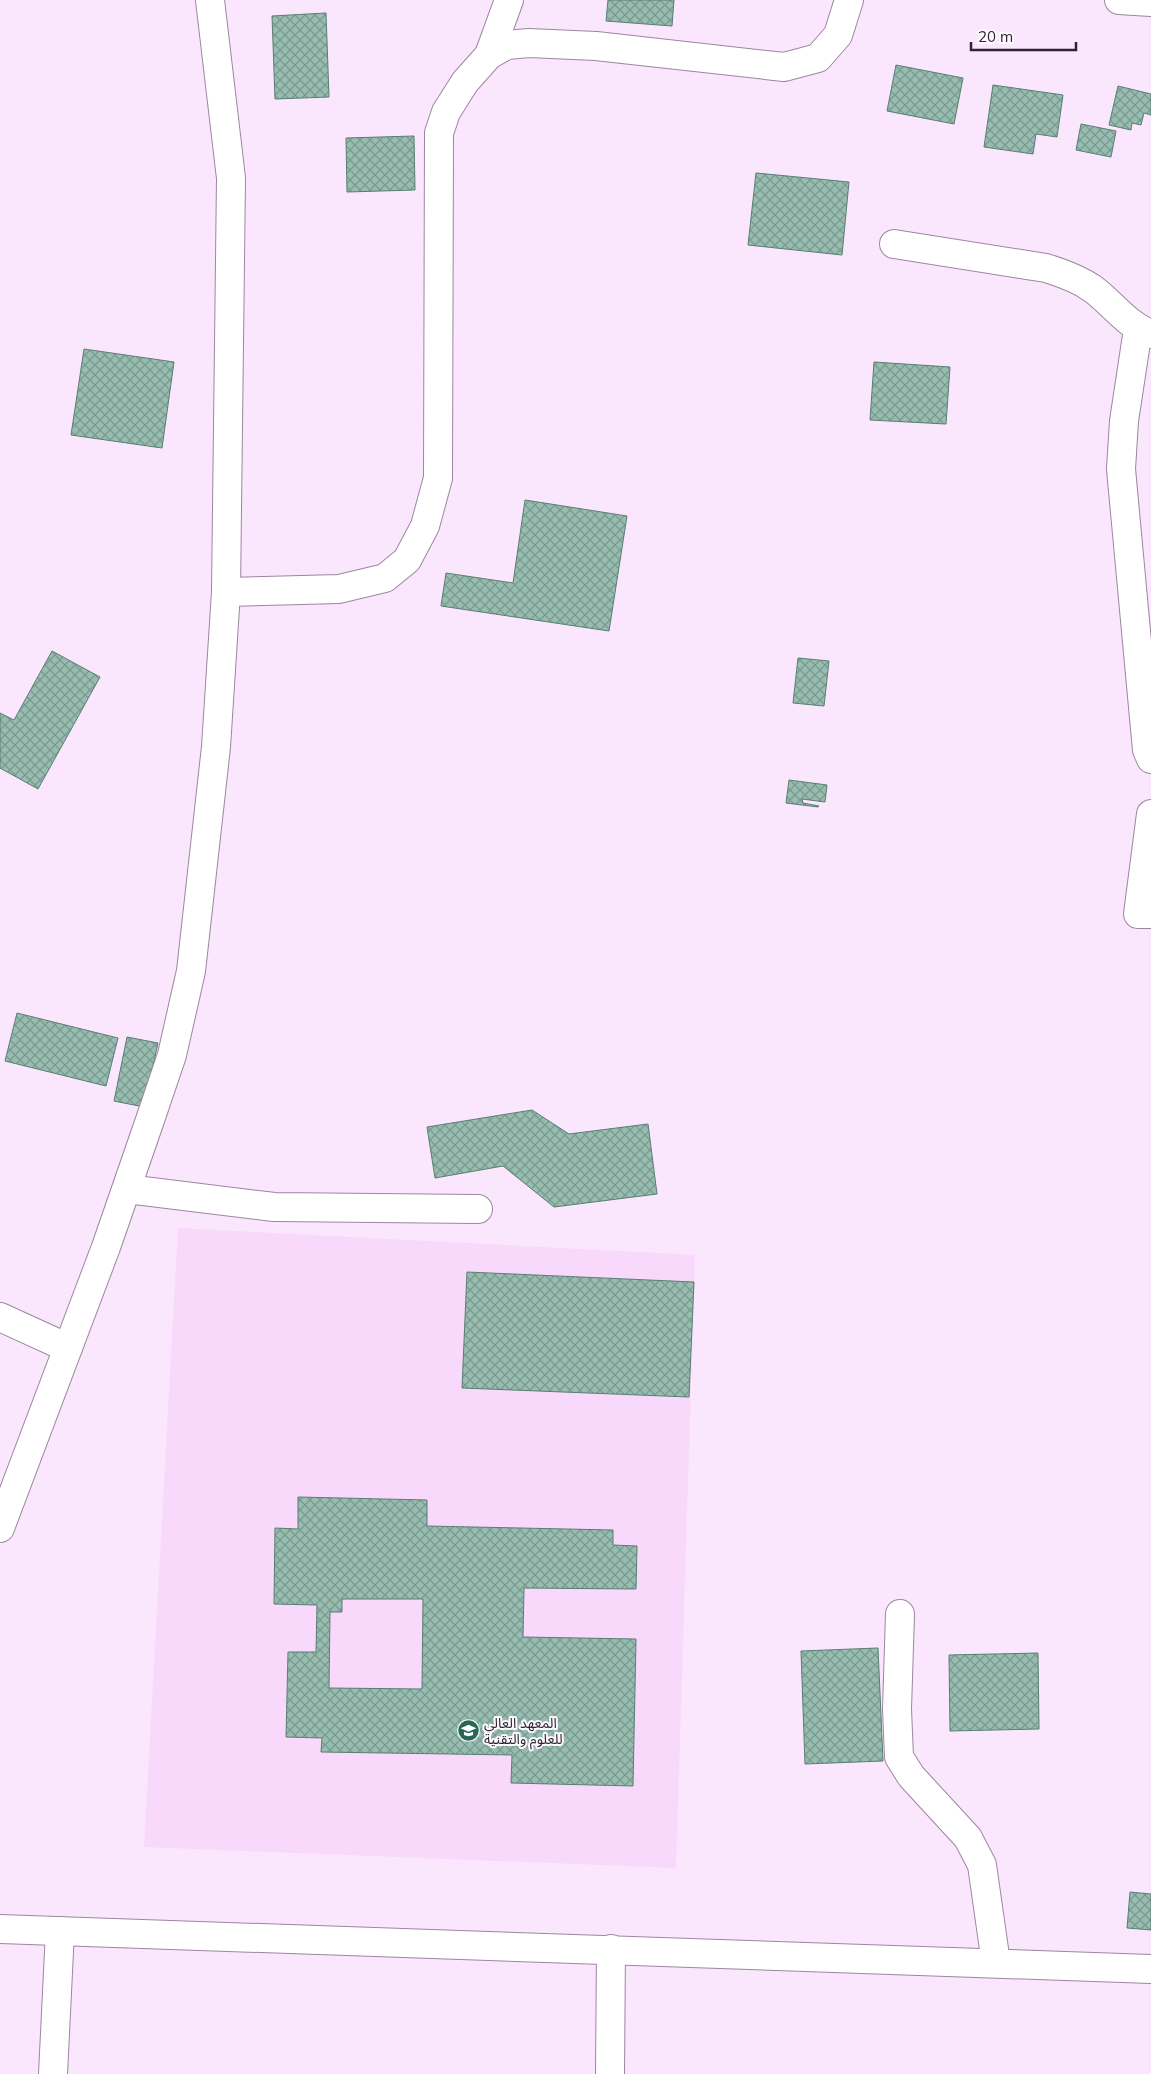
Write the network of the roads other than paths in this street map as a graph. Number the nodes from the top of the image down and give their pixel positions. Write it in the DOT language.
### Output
graph roads {
  1 [pos="210,0"];
  2 [pos="509,0"];
  3 [pos="849,0"];
  4 [pos="1119,0"];
  5 [pos="1151,2"];
  6 [pos="489,55"];
  7 [pos="894,244"];
  8 [pos="1144,332"];
  9 [pos="226,592"];
  10 [pos="1151,759"];
  11 [pos="1151,814"];
  12 [pos="1151,914"];
  13 [pos="126,1189"];
  14 [pos="478,1209"];
  15 [pos="0,1317"];
  16 [pos="68,1348"];
  17 [pos="0,1528"];
  18 [pos="900,1614"];
  19 [pos="0,1929"];
  20 [pos="60,1931"];
  21 [pos="611,1949"];
  22 [pos="996,1963"];
  23 [pos="1151,1969"];
  24 [pos="53,2074"];
  25 [pos="610,2074"];
  1 -- 9 [label="street"];
  2 -- 6 [label="street"];
  3 -- 6 [label="street"];
  4 -- 5 [label="street"];
  6 -- 9 [label="street"];
  7 -- 8 [label="street"];
  8 -- 10 [label="street"];
  9 -- 13 [label="street"];
  11 -- 12 [label="street"];
  13 -- 14 [label="street"];
  13 -- 16 [label="street"];
  15 -- 16 [label="street"];
  16 -- 17 [label="street"];
  18 -- 22 [label="street"];
  19 -- 20 [label="street"];
  20 -- 21 [label="street"];
  20 -- 24 [label="street"];
  21 -- 22 [label="street"];
  21 -- 25 [label="street"];
  22 -- 23 [label="street"];
}
